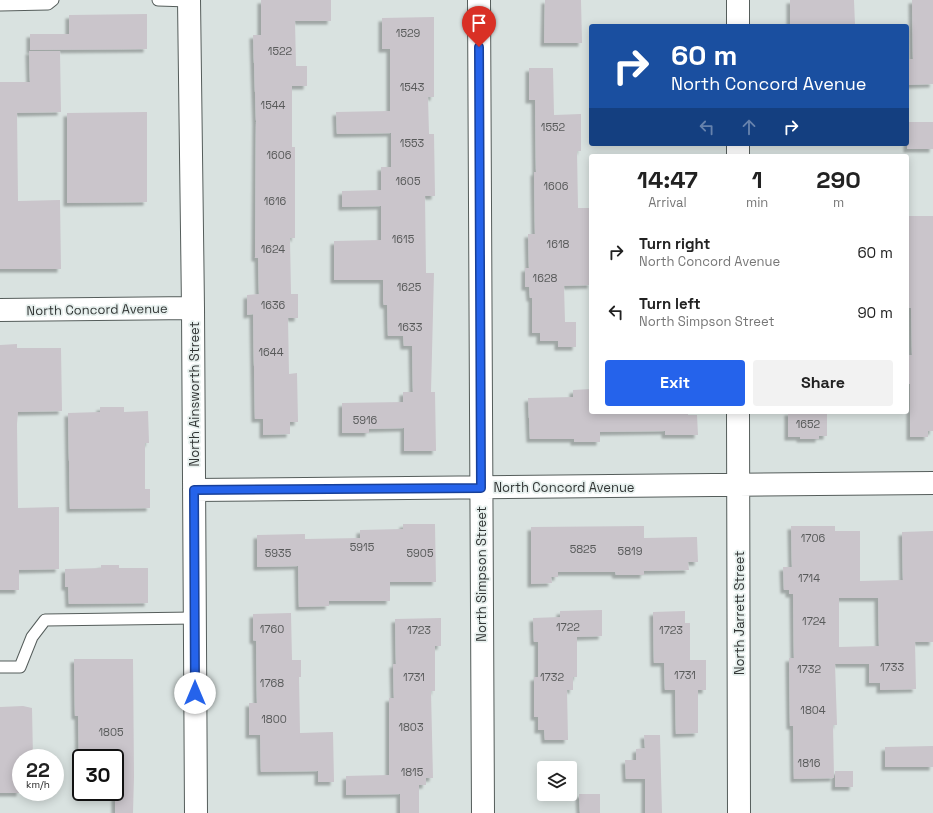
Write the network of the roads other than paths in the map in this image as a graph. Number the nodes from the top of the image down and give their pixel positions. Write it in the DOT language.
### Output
graph roads {
  1 [pos="53,0"];
  2 [pos="158,0"];
  3 [pos="189,0"];
  4 [pos="479,0"];
  5 [pos="738,0"];
  6 [pos="0,5"];
  7 [pos="738,24"];
  8 [pos="193,308"];
  9 [pos="0,310"];
  10 [pos="738,414"];
  11 [pos="933,483"];
  12 [pos="738,485"];
  13 [pos="481,488"];
  14 [pos="194,490"];
  15 [pos="195,618"];
  16 [pos="0,667"];
  17 [pos="196,813"];
  18 [pos="482,813"];
  19 [pos="739,813"];
  1 -- 6 [label="lane"];
  2 -- 3 [label="lane"];
  3 -- 8 [label="street, North Ainsworth Street"];
  4 -- 13 [label="street, North Simpson Street"];
  5 -- 7 [label="street"];
  8 -- 9 [label="street, North Concord Avenue"];
  8 -- 14 [label="street, North Ainsworth Street"];
  10 -- 12 [label="street, North Jarrett Street"];
  11 -- 12 [label="street, North Concord Avenue"];
  12 -- 13 [label="street, North Concord Avenue"];
  12 -- 19 [label="street, North Jarrett Street"];
  13 -- 14 [label="street, North Concord Avenue"];
  13 -- 18 [label="street, North Simpson Street"];
  14 -- 15 [label="street, North Ainsworth Street"];
  15 -- 16 [label="lane"];
  15 -- 17 [label="street, North Ainsworth Street"];
}
